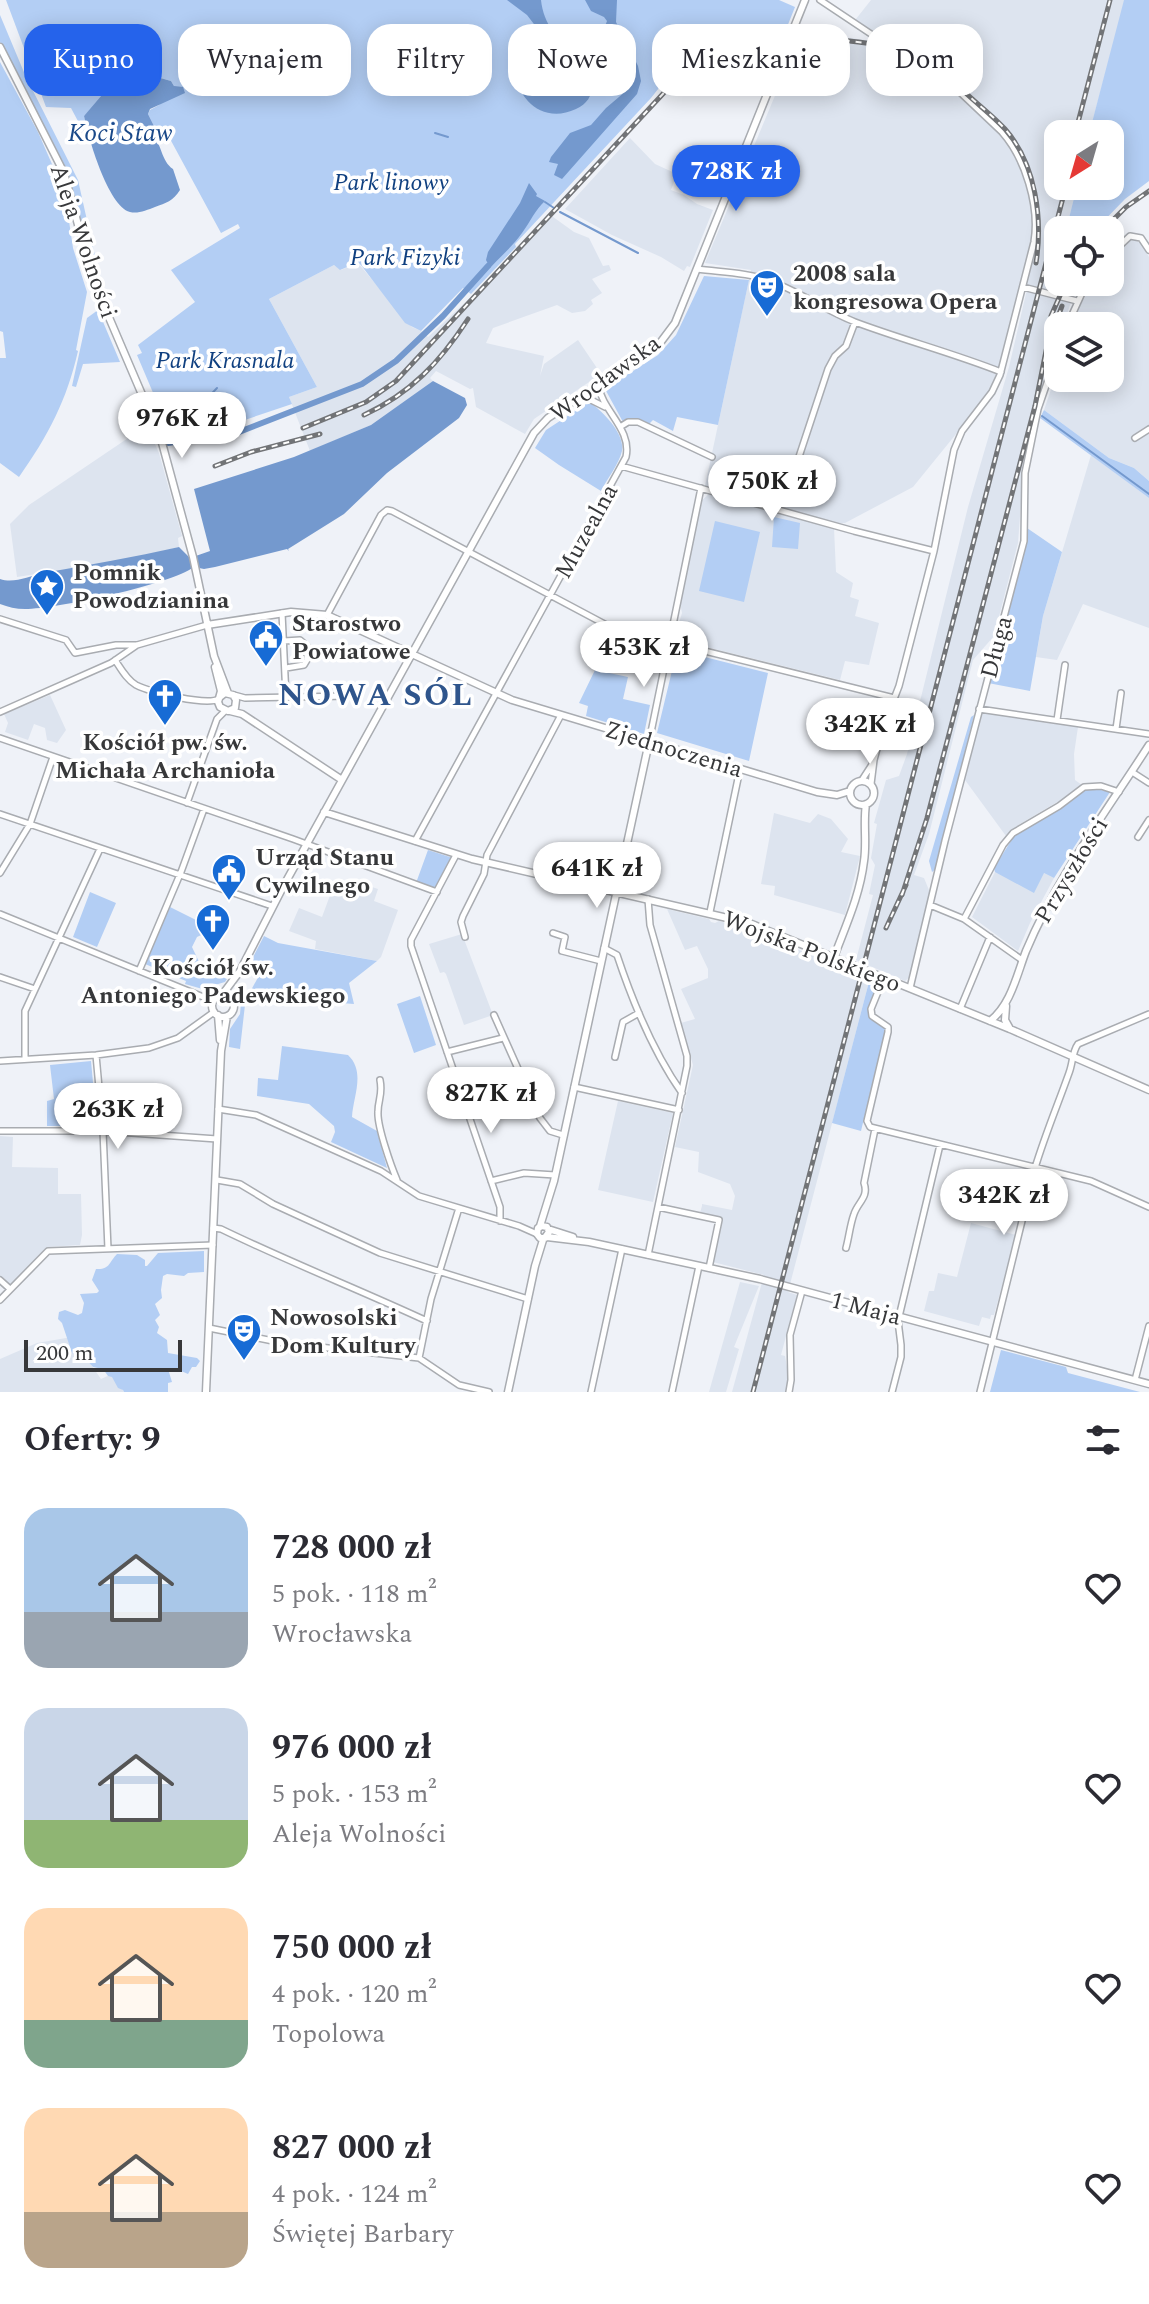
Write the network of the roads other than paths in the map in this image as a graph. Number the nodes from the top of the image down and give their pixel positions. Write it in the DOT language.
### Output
graph roads {
  1 [pos="805,0"];
  2 [pos="820,0"];
  3 [pos="0,47"];
  4 [pos="1124,239"];
  5 [pos="1149,250"];
  6 [pos="697,269"];
  7 [pos="1023,287"];
  8 [pos="1080,296"];
  9 [pos="1077,301"];
  10 [pos="1073,312"];
  11 [pos="855,322"];
  12 [pos="1001,372"];
  13 [pos="598,385"];
  14 [pos="1044,392"];
  15 [pos="583,396"];
  16 [pos="606,407"];
  17 [pos="620,427"];
  18 [pos="1149,429"];
  19 [pos="1135,438"];
  20 [pos="712,457"];
  21 [pos="621,466"];
  22 [pos="796,467"];
  23 [pos="701,488"];
  24 [pos="469,551"];
  25 [pos="934,551"];
  26 [pos="551,594"];
  27 [pos="282,613"];
  28 [pos="327,615"];
  29 [pos="0,619"];
  30 [pos="207,625"];
  31 [pos="284,641"];
  32 [pos="669,643"];
  33 [pos="137,645"];
  34 [pos="412,654"];
  35 [pos="115,660"];
  36 [pos="1065,665"];
  37 [pos="286,668"];
  38 [pos="1121,693"];
  39 [pos="497,694"];
  40 [pos="225,696"];
  41 [pos="349,696"];
  42 [pos="286,697"];
  43 [pos="245,698"];
  44 [pos="894,698"];
  45 [pos="230,709"];
  46 [pos="979,709"];
  47 [pos="0,712"];
  48 [pos="561,715"];
  49 [pos="1057,720"];
  50 [pos="1116,729"];
  51 [pos="1149,734"];
  52 [pos="0,738"];
  53 [pos="649,742"];
  54 [pos="1149,745"];
  55 [pos="53,757"];
  56 [pos="874,762"];
  57 [pos="740,769"];
  58 [pos="1132,772"];
  59 [pos="342,780"];
  60 [pos="862,780"];
  61 [pos="1149,783"];
  62 [pos="871,784"];
  63 [pos="850,791"];
  64 [pos="1119,792"];
  65 [pos="187,803"];
  66 [pos="866,804"];
  67 [pos="204,809"];
  68 [pos="324,812"];
  69 [pos="0,814"];
  70 [pos="1149,820"];
  71 [pos="30,824"];
  72 [pos="1138,837"];
  73 [pos="415,842"];
  74 [pos="306,845"];
  75 [pos="101,849"];
  76 [pos="456,855"];
  77 [pos="485,863"];
  78 [pos="1,870"];
  79 [pos="180,875"];
  80 [pos="437,892"];
  81 [pos="616,892"];
  82 [pos="648,899"];
  83 [pos="930,905"];
  84 [pos="272,906"];
  85 [pos="710,912"];
  86 [pos="0,914"];
  87 [pos="964,919"];
  88 [pos="553,933"];
  89 [pos="465,937"];
  90 [pos="990,937"];
  91 [pos="59,938"];
  92 [pos="603,948"];
  93 [pos="834,957"];
  94 [pos="1022,960"];
  95 [pos="601,961"];
  96 [pos="139,971"];
  97 [pos="240,971"];
  98 [pos="0,977"];
  99 [pos="884,977"];
  100 [pos="910,988"];
  101 [pos="35,989"];
  102 [pos="222,995"];
  103 [pos="232,999"];
  104 [pos="213,1001"];
  105 [pos="1006,1002"];
  106 [pos="960,1009"];
  107 [pos="639,1013"];
  108 [pos="216,1014"];
  109 [pos="1149,1014"];
  110 [pos="494,1015"];
  111 [pos="227,1016"];
  112 [pos="990,1021"];
  113 [pos="1010,1029"];
  114 [pos="503,1038"];
  115 [pos="221,1051"];
  116 [pos="447,1052"];
  117 [pos="96,1055"];
  118 [pos="615,1057"];
  119 [pos="1074,1057"];
  120 [pos="25,1059"];
  121 [pos="0,1061"];
  122 [pos="380,1080"];
  123 [pos="573,1087"];
  124 [pos="1149,1090"];
  125 [pos="682,1093"];
  126 [pos="218,1109"];
  127 [pos="679,1110"];
  128 [pos="875,1129"];
  129 [pos="0,1131"];
  130 [pos="103,1131"];
  131 [pos="563,1135"];
  132 [pos="217,1139"];
  133 [pos="940,1145"];
  134 [pos="1035,1168"];
  135 [pos="555,1175"];
  136 [pos="217,1180"];
  137 [pos="397,1181"];
  138 [pos="491,1181"];
  139 [pos="658,1207"];
  140 [pos="1149,1207"];
  141 [pos="459,1208"];
  142 [pos="500,1221"];
  143 [pos="213,1228"];
  144 [pos="542,1232"];
  145 [pos="213,1245"];
  146 [pos="846,1248"];
  147 [pos="108,1249"];
  148 [pos="622,1249"];
  149 [pos="648,1255"];
  150 [pos="699,1266"];
  151 [pos="709,1268"];
  152 [pos="440,1272"];
  153 [pos="0,1280"];
  154 [pos="10,1289"];
  155 [pos="802,1291"];
  156 [pos="528,1299"];
  157 [pos="0,1300"];
  158 [pos="899,1317"];
  159 [pos="427,1321"];
  160 [pos="1149,1326"];
  161 [pos="209,1328"];
  162 [pos="994,1341"];
  163 [pos="419,1358"];
  164 [pos="1135,1380"];
  165 [pos="1149,1384"];
  166 [pos="206,1392"];
  167 [pos="489,1392"];
  168 [pos="508,1392"];
  169 [pos="591,1392"];
  170 [pos="672,1392"];
  171 [pos="789,1392"];
  172 [pos="892,1392"];
  173 [pos="980,1392"];
  1 -- 6 [label="street, Wrocławska"];
  2 -- 7 [label="street"];
  3 -- 30 [label="street, Aleja Wolności"];
  4 -- 5 [label="street"];
  6 -- 11 [label="street"];
  6 -- 13 [label="street, Wrocławska"];
  7 -- 9 [label="street"];
  7 -- 12 [label="street"];
  8 -- 9 [label="street"];
  9 -- 10 [label="street"];
  11 -- 12 [label="street"];
  11 -- 22 [label="street"];
  12 -- 25 [label="street"];
  13 -- 15 [label="street, Wrocławska"];
  13 -- 16 [label="street"];
  14 -- 46 [label="street, Długa"];
  15 -- 16 [label="street"];
  15 -- 24 [label="street, Wrocławska"];
  16 -- 17 [label="street"];
  17 -- 20 [label="street"];
  17 -- 21 [label="street, Muzealna"];
  18 -- 19 [label="street"];
  21 -- 23 [label="street"];
  21 -- 26 [label="street, Muzealna"];
  22 -- 22 [label="street"];
  23 -- 25 [label="street"];
  23 -- 32 [label="street"];
  24 -- 26 [label="street"];
  24 -- 28 [label="street"];
  24 -- 34 [label="street, Wrocławska"];
  25 -- 44 [label="street"];
  26 -- 32 [label="street"];
  26 -- 39 [label="street, Muzealna"];
  27 -- 28 [label="street"];
  27 -- 30 [label="street"];
  27 -- 31 [label="street"];
  28 -- 34 [label="street, Zjednoczenia"];
  29 -- 33 [label="street"];
  30 -- 33 [label="street"];
  30 -- 40 [label="street, Aleja Wolności"];
  31 -- 37 [label="street"];
  31 -- 37 [label="street"];
  32 -- 44 [label="street"];
  32 -- 53 [label="street"];
  33 -- 35 [label="street"];
  34 -- 39 [label="street, Zjednoczenia"];
  34 -- 59 [label="street, Wrocławska"];
  35 -- 40 [label="street"];
  35 -- 47 [label="street"];
  36 -- 49 [label="street"];
  37 -- 42 [label="street"];
  38 -- 50 [label="street"];
  39 -- 48 [label="street, Zjednoczenia"];
  39 -- 73 [label="street, Muzealna"];
  40 -- 43 [label="street"];
  40 -- 45 [label="street"];
  40 -- 45 [label="street"];
  41 -- 42 [label="street"];
  42 -- 43 [label="street"];
  43 -- 45 [label="street"];
  44 -- 56 [label="street"];
  45 -- 59 [label="street"];
  45 -- 65 [label="street"];
  46 -- 49 [label="street"];
  46 -- 83 [label="street, Długa"];
  48 -- 53 [label="street, Zjednoczenia"];
  48 -- 77 [label="street"];
  49 -- 50 [label="street"];
  50 -- 51 [label="street"];
  52 -- 55 [label="street"];
  53 -- 57 [label="street, Zjednoczenia"];
  53 -- 81 [label="street"];
  54 -- 58 [label="street, Przyszłości"];
  55 -- 65 [label="street"];
  55 -- 71 [label="street"];
  56 -- 60 [label="street"];
  56 -- 62 [label="street"];
  57 -- 63 [label="street, Zjednoczenia"];
  57 -- 85 [label="street"];
  58 -- 61 [label="street"];
  58 -- 64 [label="street, Przyszłości"];
  59 -- 68 [label="street, Wrocławska"];
  60 -- 62 [label="street"];
  60 -- 63 [label="street"];
  62 -- 66 [label="street"];
  63 -- 66 [label="street"];
  64 -- 87 [label="street"];
  64 -- 94 [label="street, Przyszłości"];
  65 -- 67 [label="street"];
  66 -- 93 [label="street"];
  67 -- 74 [label="street"];
  67 -- 79 [label="street"];
  68 -- 73 [label="street, Wojska Polskiego"];
  68 -- 74 [label="street, Wrocławska"];
  69 -- 71 [label="street"];
  70 -- 72 [label="street"];
  71 -- 75 [label="street"];
  71 -- 78 [label="street"];
  73 -- 76 [label="street, Wojska Polskiego"];
  74 -- 80 [label="street"];
  74 -- 84 [label="street, Wrocławska"];
  75 -- 79 [label="street"];
  75 -- 91 [label="street"];
  76 -- 77 [label="street, Wojska Polskiego"];
  76 -- 80 [label="street"];
  77 -- 81 [label="street, Wojska Polskiego"];
  77 -- 89 [label="street"];
  79 -- 84 [label="street"];
  79 -- 96 [label="street"];
  80 -- 116 [label="street"];
  81 -- 82 [label="street, Wojska Polskiego"];
  81 -- 92 [label="street"];
  82 -- 85 [label="street, Wojska Polskiego"];
  82 -- 125 [label="street"];
  83 -- 87 [label="street"];
  83 -- 100 [label="street, Długa"];
  84 -- 97 [label="street, Wrocławska"];
  85 -- 93 [label="street, Wojska Polskiego"];
  86 -- 91 [label="street"];
  87 -- 90 [label="street"];
  88 -- 95 [label="street"];
  90 -- 94 [label="street"];
  90 -- 106 [label="street"];
  91 -- 96 [label="street"];
  91 -- 101 [label="street"];
  92 -- 95 [label="street"];
  92 -- 107 [label="street"];
  93 -- 99 [label="street, Wojska Polskiego"];
  94 -- 105 [label="street, Przyszłości"];
  95 -- 123 [label="street"];
  96 -- 104 [label="street"];
  97 -- 102 [label="street"];
  97 -- 103 [label="street"];
  98 -- 101 [label="street"];
  99 -- 100 [label="street, Wojska Polskiego"];
  99 -- 128 [label="street"];
  100 -- 106 [label="street, Wojska Polskiego"];
  101 -- 120 [label="street"];
  102 -- 103 [label="street"];
  102 -- 104 [label="street"];
  103 -- 111 [label="street"];
  104 -- 108 [label="street"];
  105 -- 112 [label="street, Przyszłości"];
  105 -- 113 [label="street, Przyszłości"];
  106 -- 112 [label="street, Wojska Polskiego"];
  107 -- 118 [label="street"];
  107 -- 125 [label="street"];
  108 -- 111 [label="street"];
  108 -- 115 [label="street"];
  108 -- 117 [label="street"];
  109 -- 119 [label="street"];
  110 -- 114 [label="street"];
  111 -- 115 [label="street"];
  112 -- 113 [label="street, Wojska Polskiego"];
  113 -- 119 [label="street, Wojska Polskiego"];
  114 -- 116 [label="street"];
  114 -- 131 [label="street"];
  115 -- 126 [label="street"];
  116 -- 138 [label="street"];
  117 -- 120 [label="street"];
  117 -- 130 [label="street"];
  119 -- 124 [label="street, Wojska Polskiego"];
  119 -- 134 [label="street"];
  120 -- 121 [label="street"];
  122 -- 137 [label="street"];
  123 -- 127 [label="street"];
  123 -- 131 [label="street"];
  125 -- 127 [label="street"];
  126 -- 132 [label="street"];
  126 -- 137 [label="street"];
  127 -- 139 [label="street"];
  128 -- 133 [label="street"];
  128 -- 146 [label="street"];
  129 -- 130 [label="street"];
  130 -- 132 [label="street"];
  130 -- 147 [label="street"];
  131 -- 135 [label="street"];
  132 -- 136 [label="street"];
  133 -- 134 [label="street"];
  133 -- 158 [label="street"];
  134 -- 140 [label="street"];
  134 -- 162 [label="street"];
  135 -- 138 [label="street"];
  135 -- 144 [label="street"];
  136 -- 143 [label="street"];
  136 -- 152 [label="street"];
  137 -- 141 [label="street"];
  138 -- 142 [label="street"];
  139 -- 149 [label="street"];
  139 -- 151 [label="street"];
  141 -- 142 [label="street"];
  141 -- 152 [label="street"];
  142 -- 144 [label="street"];
  143 -- 145 [label="street"];
  143 -- 159 [label="street"];
  144 -- 148 [label="street, 1 Maja"];
  144 -- 156 [label="street"];
  145 -- 147 [label="street"];
  145 -- 161 [label="street"];
  147 -- 154 [label="street"];
  148 -- 149 [label="street, 1 Maja"];
  148 -- 169 [label="street"];
  149 -- 150 [label="street, 1 Maja"];
  150 -- 151 [label="street, 1 Maja"];
  150 -- 170 [label="street"];
  151 -- 155 [label="street, 1 Maja"];
  152 -- 156 [label="street"];
  152 -- 159 [label="street"];
  153 -- 154 [label="street"];
  154 -- 157 [label="street"];
  155 -- 158 [label="street, 1 Maja"];
  155 -- 171 [label="street"];
  156 -- 168 [label="street"];
  158 -- 162 [label="street, 1 Maja"];
  158 -- 172 [label="street"];
  159 -- 163 [label="street"];
  160 -- 164 [label="street"];
  161 -- 163 [label="street"];
  161 -- 166 [label="street"];
  162 -- 164 [label="street, 1 Maja"];
  162 -- 173 [label="street"];
  163 -- 167 [label="street"];
  164 -- 165 [label="street, 1 Maja"];
}
